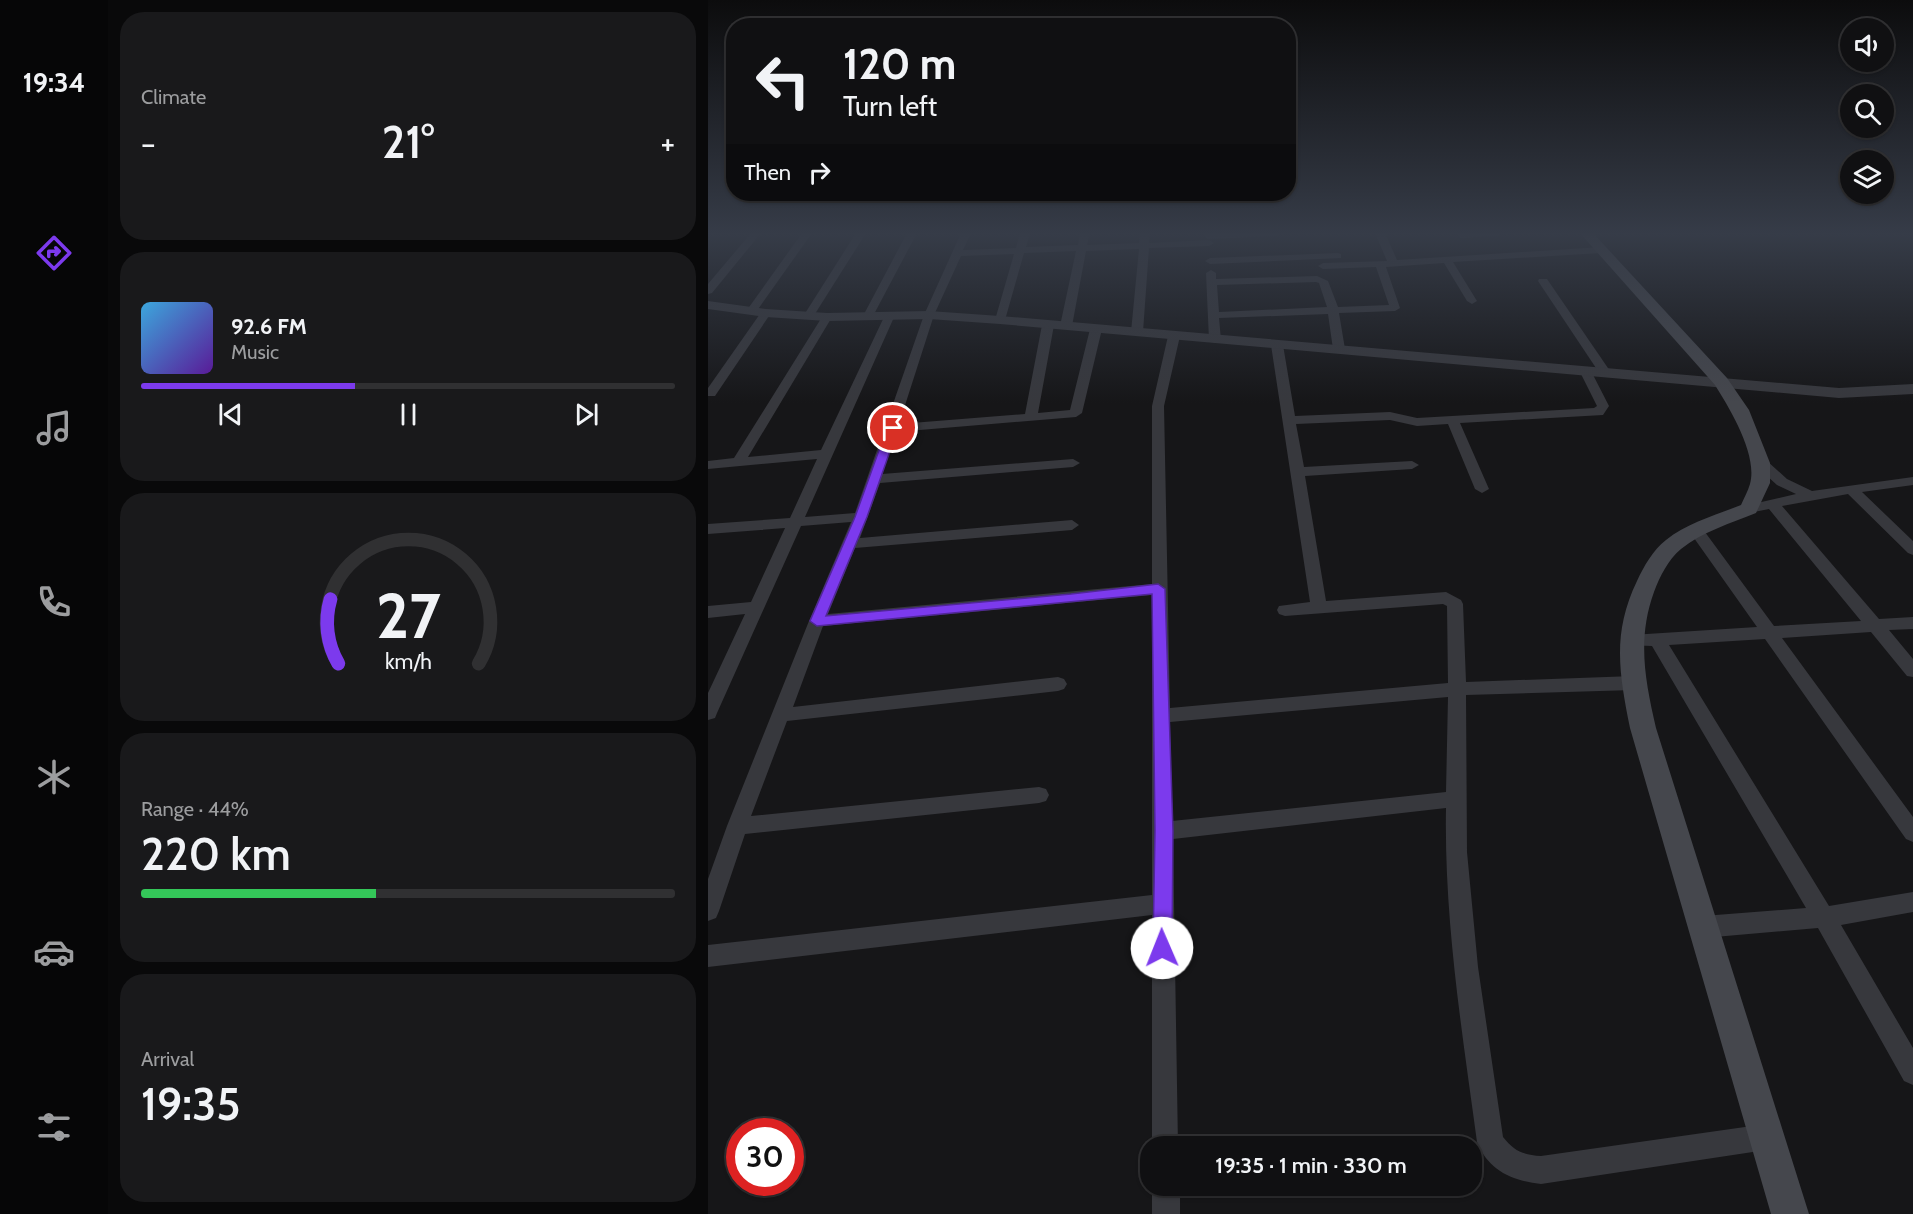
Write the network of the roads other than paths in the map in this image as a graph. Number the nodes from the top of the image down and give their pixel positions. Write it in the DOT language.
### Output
graph roads {
  1 [pos="717,290"];
  2 [pos="772,290"];
  3 [pos="825,290"];
  4 [pos="882,290"];
  5 [pos="941,290"];
  6 [pos="1009,290"];
  7 [pos="1073,290"];
  8 [pos="1140,290"];
  9 [pos="1212,290"];
  10 [pos="1326,290"];
  11 [pos="1389,290"];
  12 [pos="1465,290"];
  13 [pos="1549,290"];
  14 [pos="1637,290"];
  15 [pos="1472,301"];
  16 [pos="708,302"];
  17 [pos="1333,309"];
  18 [pos="759,311"];
  19 [pos="809,315"];
  20 [pos="890,315"];
  21 [pos="929,315"];
  22 [pos="1214,315"];
  23 [pos="868,316"];
  24 [pos="827,317"];
  25 [pos="1000,320"];
  26 [pos="1048,325"];
  27 [pos="1066,326"];
  28 [pos="1096,329"];
  29 [pos="1137,332"];
  30 [pos="1174,336"];
  31 [pos="1215,340"];
  32 [pos="1277,345"];
  33 [pos="1339,349"];
  34 [pos="1585,370"];
  35 [pos="1604,372"];
  36 [pos="1721,382"];
  37 [pos="1913,389"];
  38 [pos="711,393"];
  39 [pos="1031,417"];
  40 [pos="1452,419"];
  41 [pos="1290,420"];
  42 [pos="893,428"];
  43 [pos="827,454"];
  44 [pos="738,463"];
  45 [pos="1073,463"];
  46 [pos="1761,463"];
  47 [pos="708,465"];
  48 [pos="1413,465"];
  49 [pos="1298,472"];
  50 [pos="874,479"];
  51 [pos="1913,481"];
  52 [pos="1482,489"];
  53 [pos="1853,491"];
  54 [pos="1811,495"];
  55 [pos="1760,506"];
  56 [pos="861,517"];
  57 [pos="796,522"];
  58 [pos="1072,525"];
  59 [pos="708,529"];
  60 [pos="1697,531"];
  61 [pos="848,544"];
  62 [pos="1913,550"];
  63 [pos="1158,589"];
  64 [pos="756,607"];
  65 [pos="1319,608"];
  66 [pos="1285,609"];
  67 [pos="708,612"];
  68 [pos="817,621"];
  69 [pos="1913,623"];
  70 [pos="1875,626"];
  71 [pos="1770,633"];
  72 [pos="1644,641"];
  73 [pos="1913,671"];
  74 [pos="1634,683"];
  75 [pos="1058,684"];
  76 [pos="1458,689"];
  77 [pos="708,713"];
  78 [pos="781,715"];
  79 [pos="1162,716"];
  80 [pos="1039,795"];
  81 [pos="1455,799"];
  82 [pos="737,826"];
  83 [pos="1164,831"];
  84 [pos="1913,833"];
  85 [pos="1913,902"];
  86 [pos="1162,904"];
  87 [pos="708,911"];
  88 [pos="1824,917"];
  89 [pos="1703,927"];
  90 [pos="708,956"];
  91 [pos="1913,1072"];
  92 [pos="1165,1136"];
  93 [pos="1766,1137"];
  94 [pos="1166,1196"];
  95 [pos="1166,1214"];
  96 [pos="1790,1214"];
  1 -- 16 [label="street"];
  2 -- 18 [label="street"];
  3 -- 19 [label="street"];
  4 -- 23 [label="street"];
  5 -- 21 [label="street"];
  6 -- 25 [label="street"];
  7 -- 27 [label="street"];
  8 -- 29 [label="street"];
  9 -- 22 [label="street"];
  10 -- 17 [label="street"];
  11 -- 17 [label="street"];
  12 -- 15 [label="street"];
  13 -- 35 [label="street"];
  14 -- 36 [label="main road"];
  16 -- 18 [label="street"];
  17 -- 22 [label="street"];
  17 -- 33 [label="street"];
  18 -- 19 [label="street"];
  18 -- 38 [label="street"];
  19 -- 24 [label="street"];
  20 -- 21 [label="street"];
  20 -- 23 [label="street"];
  20 -- 43 [label="street"];
  21 -- 25 [label="street"];
  21 -- 42 [label="street"];
  22 -- 31 [label="street"];
  23 -- 24 [label="street"];
  24 -- 44 [label="street"];
  25 -- 26 [label="street"];
  26 -- 27 [label="street"];
  26 -- 39 [label="street"];
  27 -- 28 [label="street"];
  28 -- 29 [label="street"];
  28 -- 39 [label="street"];
  29 -- 30 [label="street"];
  30 -- 31 [label="street"];
  30 -- 63 [label="street"];
  31 -- 32 [label="street"];
  32 -- 33 [label="street"];
  32 -- 41 [label="street"];
  33 -- 34 [label="street"];
  34 -- 35 [label="street"];
  34 -- 40 [label="street"];
  35 -- 36 [label="street"];
  36 -- 37 [label="street"];
  36 -- 46 [label="main road"];
  39 -- 42 [label="street"];
  40 -- 41 [label="street"];
  40 -- 52 [label="street"];
  41 -- 49 [label="street"];
  42 -- 50 [label="street"];
  43 -- 44 [label="street"];
  43 -- 57 [label="street"];
  44 -- 47 [label="street"];
  45 -- 50 [label="street"];
  46 -- 54 [label="street"];
  46 -- 55 [label="main road"];
  48 -- 49 [label="street"];
  49 -- 65 [label="street"];
  50 -- 56 [label="street"];
  51 -- 53 [label="street"];
  53 -- 54 [label="street"];
  53 -- 62 [label="street"];
  54 -- 55 [label="street"];
  55 -- 60 [label="main road"];
  55 -- 70 [label="street"];
  56 -- 57 [label="street"];
  56 -- 61 [label="street"];
  57 -- 59 [label="street"];
  57 -- 64 [label="street"];
  58 -- 61 [label="street"];
  60 -- 71 [label="street"];
  60 -- 72 [label="main road"];
  61 -- 68 [label="street"];
  63 -- 68 [label="street"];
  63 -- 79 [label="street"];
  64 -- 67 [label="street"];
  64 -- 77 [label="street"];
  65 -- 66 [label="street"];
  65 -- 76 [label="street"];
  68 -- 78 [label="street"];
  69 -- 70 [label="street"];
  70 -- 71 [label="street"];
  70 -- 73 [label="street"];
  71 -- 72 [label="street"];
  71 -- 84 [label="street"];
  72 -- 74 [label="main road"];
  72 -- 88 [label="street"];
  74 -- 76 [label="street"];
  74 -- 89 [label="main road"];
  75 -- 78 [label="street"];
  76 -- 79 [label="street"];
  76 -- 81 [label="street"];
  78 -- 82 [label="street"];
  79 -- 83 [label="street"];
  80 -- 82 [label="street"];
  81 -- 83 [label="street"];
  81 -- 93 [label="street"];
  82 -- 87 [label="street"];
  83 -- 86 [label="street"];
  85 -- 88 [label="street"];
  86 -- 90 [label="street"];
  86 -- 92 [label="street"];
  88 -- 89 [label="street"];
  88 -- 91 [label="street"];
  89 -- 93 [label="main road"];
  93 -- 96 [label="main road"];
  94 -- 95 [label="street"];
}
